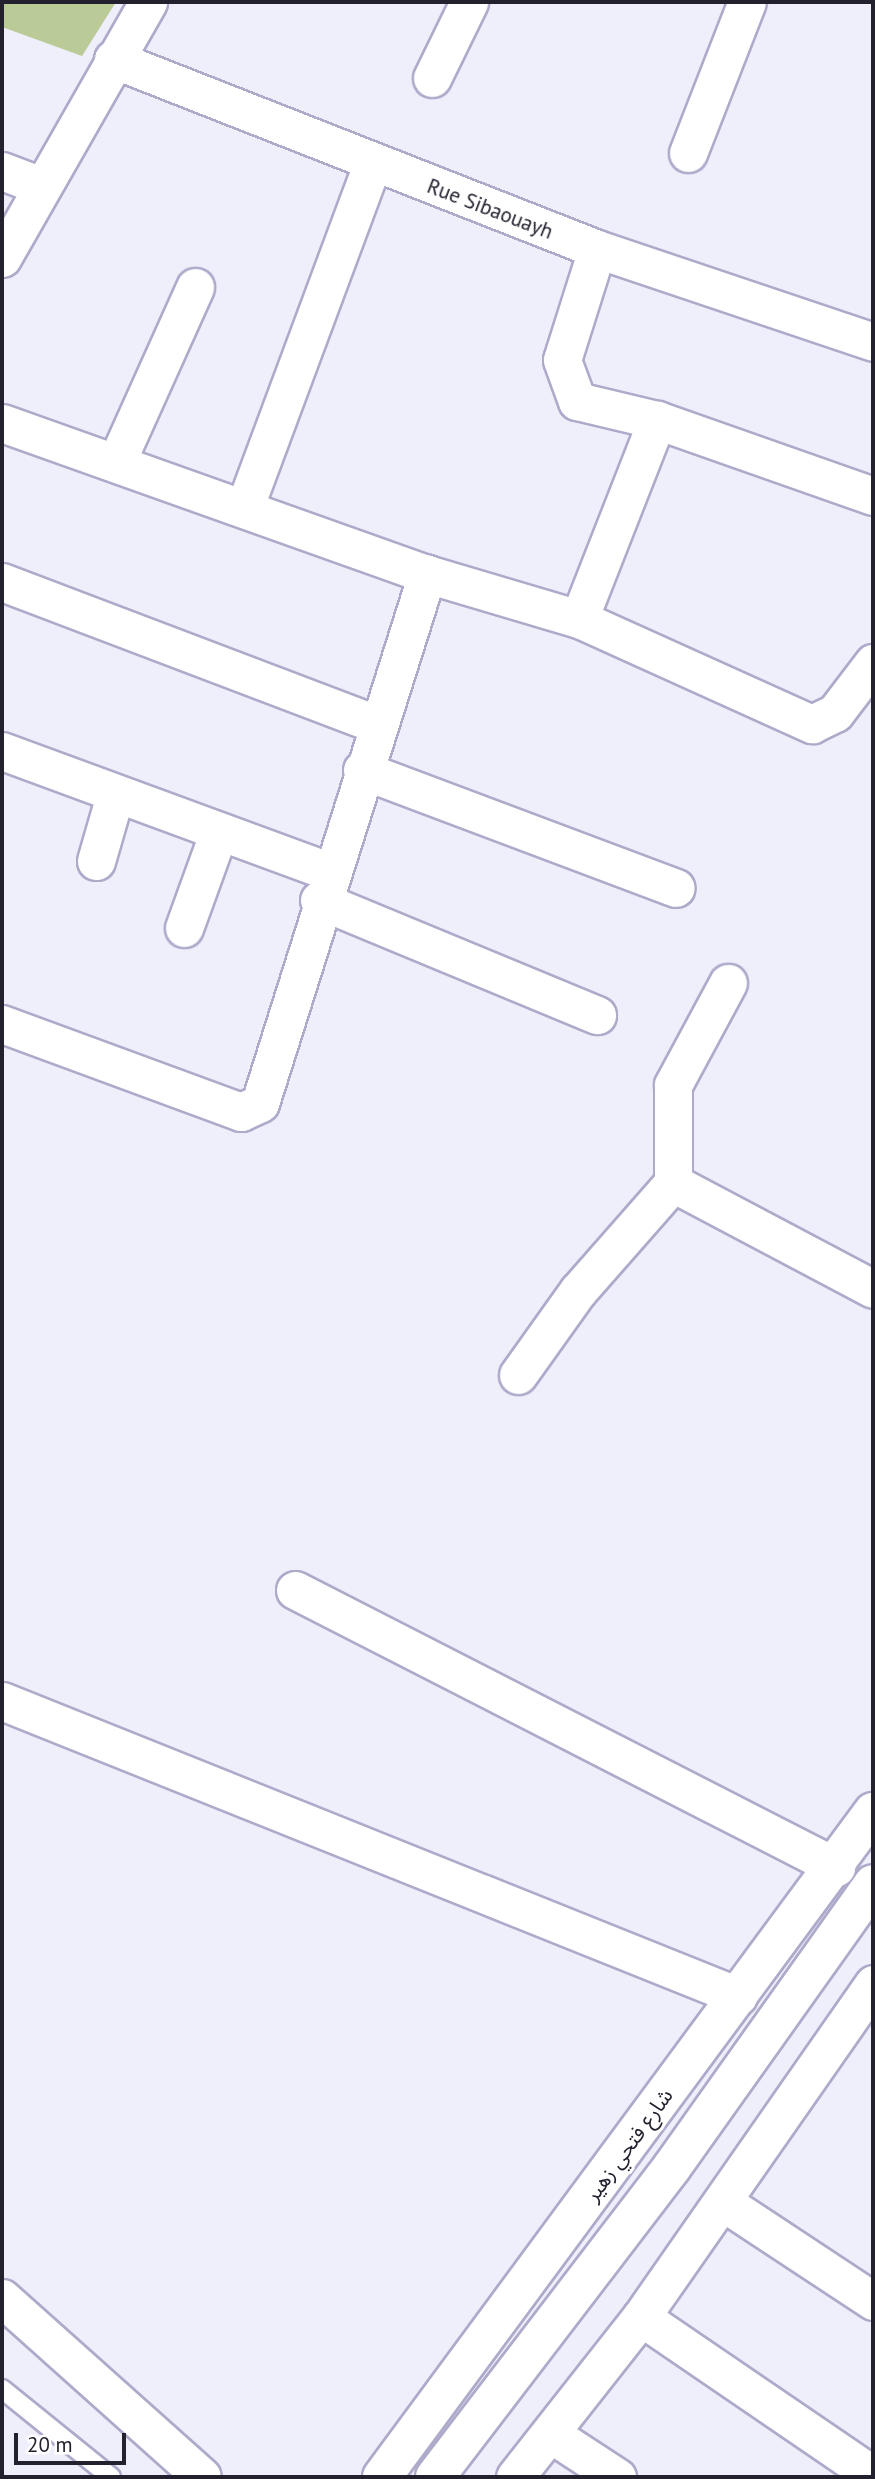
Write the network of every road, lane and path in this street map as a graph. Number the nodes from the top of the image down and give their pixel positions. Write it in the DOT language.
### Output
graph roads {
  1 [pos="148,2"];
  2 [pos="470,2"];
  3 [pos="747,2"];
  4 [pos="113,59"];
  5 [pos="432,78"];
  6 [pos="688,153"];
  7 [pos="372,164"];
  8 [pos="2,171"];
  9 [pos="39,185"];
  10 [pos="597,249"];
  11 [pos="2,258"];
  12 [pos="195,287"];
  13 [pos="873,342"];
  14 [pos="657,420"];
  15 [pos="2,424"];
  16 [pos="116,463"];
  17 [pos="873,496"];
  18 [pos="245,506"];
  19 [pos="427,574"];
  20 [pos="2,582"];
  21 [pos="579,618"];
  22 [pos="873,663"];
  23 [pos="376,724"];
  24 [pos="4,760"];
  25 [pos="362,770"];
  26 [pos="115,795"];
  27 [pos="218,834"];
  28 [pos="96,861"];
  29 [pos="325,886"];
  30 [pos="676,888"];
  31 [pos="184,928"];
  32 [pos="728,983"];
  33 [pos="597,1015"];
  34 [pos="2,1024"];
  35 [pos="673,1182"];
  36 [pos="873,1289"];
  37 [pos="518,1375"];
  38 [pos="295,1590"];
  39 [pos="2,1701"];
  40 [pos="873,1812"];
  41 [pos="836,1867"];
  42 [pos="873,1884"];
  43 [pos="873,1984"];
  44 [pos="738,1996"];
  45 [pos="723,2202"];
  46 [pos="2,2298"];
  47 [pos="873,2301"];
  48 [pos="641,2317"];
  49 [pos="2,2389"];
  50 [pos="551,2434"];
  51 [pos="873,2475"];
  52 [pos="111,2477"];
  53 [pos="202,2477"];
  54 [pos="382,2477"];
  55 [pos="435,2477"];
  56 [pos="514,2477"];
  57 [pos="617,2477"];
  1 -- 4 [label="street"];
  2 -- 5 [label="street"];
  3 -- 6 [label="street"];
  4 -- 7 [label="street, Rue Sibaouayh"];
  4 -- 9 [label="street"];
  7 -- 10 [label="street, Rue Sibaouayh"];
  7 -- 18 [label="street"];
  8 -- 9 [label="street"];
  9 -- 11 [label="street"];
  10 -- 13 [label="street, Rue Sibaouayh"];
  10 -- 14 [label="street"];
  12 -- 16 [label="street"];
  14 -- 17 [label="street"];
  14 -- 21 [label="street"];
  15 -- 16 [label="street"];
  16 -- 18 [label="street"];
  18 -- 19 [label="street"];
  19 -- 21 [label="street"];
  19 -- 23 [label="street"];
  20 -- 23 [label="street"];
  21 -- 22 [label="street"];
  23 -- 25 [label="street"];
  24 -- 26 [label="street"];
  25 -- 29 [label="street"];
  25 -- 30 [label="street"];
  26 -- 27 [label="street"];
  26 -- 28 [label="street"];
  27 -- 29 [label="street"];
  27 -- 31 [label="street"];
  29 -- 33 [label="street"];
  29 -- 34 [label="street"];
  32 -- 35 [label="street"];
  35 -- 36 [label="street"];
  35 -- 37 [label="street"];
  38 -- 41 [label="street"];
  39 -- 44 [label="street"];
  40 -- 41 [label="street, شارع فتحي زهير"];
  41 -- 44 [label="street, شارع فتحي زهير"];
  42 -- 55 [label="street"];
  43 -- 45 [label="street"];
  44 -- 54 [label="street, شارع فتحي زهير"];
  45 -- 47 [label="street"];
  45 -- 48 [label="street"];
  46 -- 53 [label="street"];
  48 -- 50 [label="street"];
  48 -- 51 [label="street"];
  49 -- 52 [label="lane"];
  50 -- 56 [label="street"];
  50 -- 57 [label="street"];
}
